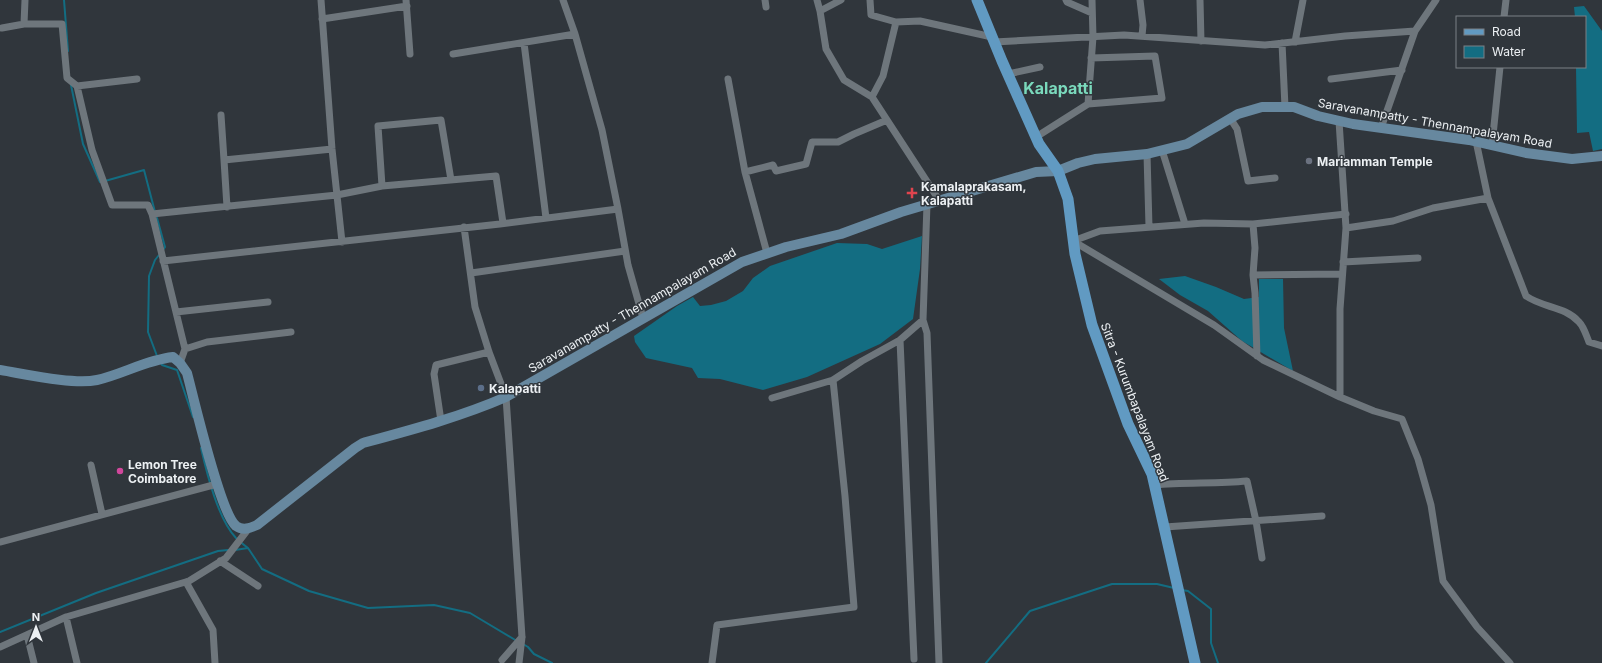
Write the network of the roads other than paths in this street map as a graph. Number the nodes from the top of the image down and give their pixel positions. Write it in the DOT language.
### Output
graph roads {
  1 [pos="25,0"];
  2 [pos="320,0"];
  3 [pos="563,0"];
  4 [pos="817,0"];
  5 [pos="841,0"];
  6 [pos="870,0"];
  7 [pos="977,0"];
  8 [pos="1066,0"];
  9 [pos="1092,0"];
  10 [pos="1140,0"];
  11 [pos="1200,0"];
  12 [pos="1303,0"];
  13 [pos="1436,0"];
  14 [pos="1506,0"];
  15 [pos="407,3"];
  16 [pos="820,11"];
  17 [pos="1092,13"];
  18 [pos="1504,16"];
  19 [pos="322,19"];
  20 [pos="896,22"];
  21 [pos="24,24"];
  22 [pos="2,28"];
  23 [pos="1415,31"];
  24 [pos="574,34"];
  25 [pos="1142,36"];
  26 [pos="1093,37"];
  27 [pos="993,40"];
  28 [pos="1201,41"];
  29 [pos="1295,42"];
  30 [pos="524,43"];
  31 [pos="1282,43"];
  32 [pos="410,54"];
  33 [pos="453,54"];
  34 [pos="1091,58"];
  35 [pos="1040,67"];
  36 [pos="1500,68"];
  37 [pos="1402,70"];
  38 [pos="1008,74"];
  39 [pos="137,79"];
  40 [pos="728,79"];
  41 [pos="1331,79"];
  42 [pos="73,82"];
  43 [pos="872,97"];
  44 [pos="1088,104"];
  45 [pos="1285,107"];
  46 [pos="221,115"];
  47 [pos="1230,118"];
  48 [pos="887,120"];
  49 [pos="1339,121"];
  50 [pos="1381,128"];
  51 [pos="1036,137"];
  52 [pos="1476,142"];
  53 [pos="1492,145"];
  54 [pos="332,149"];
  55 [pos="1162,150"];
  56 [pos="1147,154"];
  57 [pos="1602,156"];
  58 [pos="224,160"];
  59 [pos="745,172"];
  60 [pos="1058,172"];
  61 [pos="1275,178"];
  62 [pos="451,180"];
  63 [pos="382,186"];
  64 [pos="337,195"];
  65 [pos="1488,198"];
  66 [pos="939,200"];
  67 [pos="927,204"];
  68 [pos="226,207"];
  69 [pos="618,209"];
  70 [pos="154,214"];
  71 [pos="1346,214"];
  72 [pos="546,218"];
  73 [pos="503,223"];
  74 [pos="1185,224"];
  75 [pos="1253,224"];
  76 [pos="1148,227"];
  77 [pos="464,228"];
  78 [pos="1346,228"];
  79 [pos="1073,241"];
  80 [pos="342,242"];
  81 [pos="625,251"];
  82 [pos="767,253"];
  83 [pos="161,256"];
  84 [pos="1418,258"];
  85 [pos="1343,262"];
  86 [pos="471,273"];
  87 [pos="1342,274"];
  88 [pos="1253,275"];
  89 [pos="268,302"];
  90 [pos="176,312"];
  91 [pos="643,318"];
  92 [pos="923,320"];
  93 [pos="291,332"];
  94 [pos="900,340"];
  95 [pos="1602,346"];
  96 [pos="185,349"];
  97 [pos="489,352"];
  98 [pos="1257,356"];
  99 [pos="180,363"];
  100 [pos="0,370"];
  101 [pos="833,380"];
  102 [pos="506,397"];
  103 [pos="772,398"];
  104 [pos="1340,398"];
  105 [pos="441,421"];
  106 [pos="91,465"];
  107 [pos="213,485"];
  108 [pos="1154,485"];
  109 [pos="102,514"];
  110 [pos="1322,516"];
  111 [pos="1256,520"];
  112 [pos="1164,527"];
  113 [pos="246,532"];
  114 [pos="0,542"];
  115 [pos="1262,558"];
  116 [pos="223,559"];
  117 [pos="186,582"];
  118 [pos="258,586"];
  119 [pos="66,617"];
  120 [pos="27,635"];
  121 [pos="522,637"];
  122 [pos="0,647"];
  123 [pos="914,659"];
  124 [pos="502,660"];
  125 [pos="519,661"];
  126 [pos="34,663"];
  127 [pos="77,663"];
  128 [pos="215,663"];
  129 [pos="712,663"];
  130 [pos="939,663"];
  131 [pos="1195,663"];
  132 [pos="1510,663"];
  1 -- 21 [label="street"];
  2 -- 19 [label="street"];
  3 -- 24 [label="street"];
  4 -- 16 [label="street"];
  5 -- 16 [label="street"];
  6 -- 20 [label="street"];
  7 -- 27 [label="main road, Sitra - Kurumbapalayam Road"];
  8 -- 17 [label="street"];
  9 -- 17 [label="street"];
  10 -- 25 [label="street"];
  11 -- 28 [label="street"];
  12 -- 29 [label="street"];
  13 -- 23 [label="street"];
  14 -- 18 [label="street"];
  15 -- 19 [label="street"];
  15 -- 32 [label="street"];
  16 -- 43 [label="street"];
  17 -- 26 [label="street"];
  19 -- 54 [label="street"];
  20 -- 27 [label="street"];
  20 -- 43 [label="street"];
  21 -- 22 [label="street"];
  21 -- 42 [label="street"];
  23 -- 29 [label="street"];
  23 -- 37 [label="street"];
  24 -- 30 [label="street"];
  24 -- 69 [label="street"];
  25 -- 26 [label="street"];
  25 -- 28 [label="street"];
  26 -- 27 [label="street"];
  26 -- 34 [label="street"];
  27 -- 38 [label="main road, Sitra - Kurumbapalayam Road"];
  28 -- 31 [label="street"];
  29 -- 31 [label="street"];
  30 -- 33 [label="street"];
  30 -- 72 [label="street"];
  31 -- 45 [label="street"];
  34 -- 44 [label="street"];
  34 -- 44 [label="street"];
  35 -- 38 [label="street"];
  36 -- 53 [label="street"];
  37 -- 41 [label="street"];
  37 -- 50 [label="street"];
  38 -- 51 [label="main road, Sitra - Kurumbapalayam Road"];
  39 -- 42 [label="street"];
  40 -- 59 [label="street"];
  42 -- 70 [label="street"];
  43 -- 48 [label="street"];
  44 -- 51 [label="street"];
  45 -- 47 [label="main road, Saravanampatty - Thennampalayam Road"];
  45 -- 49 [label="main road, Saravanampatty - Thennampalayam Road"];
  46 -- 58 [label="street"];
  47 -- 55 [label="main road, Saravanampatty - Thennampalayam Road"];
  47 -- 61 [label="street"];
  48 -- 59 [label="street"];
  48 -- 66 [label="street"];
  49 -- 50 [label="main road, Saravanampatty - Thennampalayam Road"];
  49 -- 71 [label="street"];
  50 -- 52 [label="main road, Saravanampatty - Thennampalayam Road"];
  51 -- 60 [label="main road, Sitra - Kurumbapalayam Road"];
  52 -- 53 [label="main road, Saravanampatty - Thennampalayam Road"];
  52 -- 65 [label="street"];
  53 -- 57 [label="main road, Saravanampatty - Thennampalayam Road"];
  54 -- 58 [label="street"];
  54 -- 64 [label="street"];
  55 -- 56 [label="main road, Saravanampatty - Thennampalayam Road"];
  55 -- 74 [label="street"];
  56 -- 60 [label="main road, Saravanampatty - Thennampalayam Road"];
  56 -- 76 [label="street"];
  58 -- 68 [label="street"];
  59 -- 82 [label="street"];
  60 -- 66 [label="main road, Saravanampatty - Thennampalayam Road"];
  60 -- 79 [label="main road, Sitra - Kurumbapalayam Road"];
  62 -- 63 [label="street"];
  62 -- 63 [label="street"];
  62 -- 73 [label="street"];
  63 -- 64 [label="street"];
  64 -- 68 [label="street"];
  64 -- 80 [label="street"];
  65 -- 78 [label="street"];
  65 -- 95 [label="street"];
  66 -- 67 [label="main road, Saravanampatty - Thennampalayam Road"];
  67 -- 82 [label="main road, Saravanampatty - Thennampalayam Road"];
  67 -- 92 [label="street"];
  68 -- 70 [label="street"];
  69 -- 72 [label="street"];
  69 -- 81 [label="street"];
  70 -- 83 [label="street"];
  71 -- 75 [label="street"];
  71 -- 78 [label="street"];
  72 -- 73 [label="street"];
  73 -- 77 [label="street"];
  74 -- 75 [label="street"];
  74 -- 76 [label="street"];
  75 -- 88 [label="street"];
  76 -- 79 [label="street"];
  77 -- 80 [label="street"];
  77 -- 86 [label="street"];
  78 -- 85 [label="street"];
  79 -- 98 [label="street"];
  79 -- 108 [label="main road, Sitra - Kurumbapalayam Road"];
  80 -- 83 [label="street"];
  81 -- 86 [label="street"];
  81 -- 91 [label="street"];
  82 -- 91 [label="main road, Saravanampatty - Thennampalayam Road"];
  83 -- 90 [label="street"];
  84 -- 85 [label="street"];
  85 -- 87 [label="street"];
  86 -- 97 [label="street"];
  87 -- 88 [label="street"];
  87 -- 104 [label="street"];
  88 -- 98 [label="street"];
  89 -- 90 [label="street"];
  90 -- 96 [label="street"];
  91 -- 102 [label="main road, Saravanampatty - Thennampalayam Road"];
  92 -- 94 [label="street"];
  92 -- 130 [label="street"];
  93 -- 96 [label="street"];
  94 -- 101 [label="street"];
  94 -- 123 [label="street"];
  96 -- 99 [label="street"];
  97 -- 102 [label="street"];
  97 -- 105 [label="street"];
  98 -- 104 [label="street"];
  99 -- 100 [label="main road"];
  99 -- 107 [label="main road"];
  101 -- 103 [label="street"];
  101 -- 129 [label="street"];
  102 -- 105 [label="main road, Saravanampatty - Thennampalayam Road"];
  102 -- 121 [label="street"];
  104 -- 132 [label="street"];
  105 -- 113 [label="main road, Saravanampatty - Thennampalayam Road"];
  106 -- 109 [label="street"];
  107 -- 109 [label="street"];
  107 -- 113 [label="main road"];
  108 -- 111 [label="street"];
  108 -- 112 [label="main road, Sitra - Kurumbapalayam Road"];
  109 -- 114 [label="street"];
  110 -- 111 [label="street"];
  111 -- 112 [label="street"];
  111 -- 115 [label="street"];
  112 -- 131 [label="main road, Sitra - Kurumbapalayam Road"];
  113 -- 116 [label="street"];
  116 -- 117 [label="street"];
  116 -- 118 [label="street"];
  117 -- 119 [label="street"];
  117 -- 128 [label="street"];
  119 -- 120 [label="street"];
  119 -- 127 [label="street"];
  120 -- 122 [label="street"];
  120 -- 126 [label="street"];
  121 -- 124 [label="street"];
  121 -- 125 [label="street"];
}
